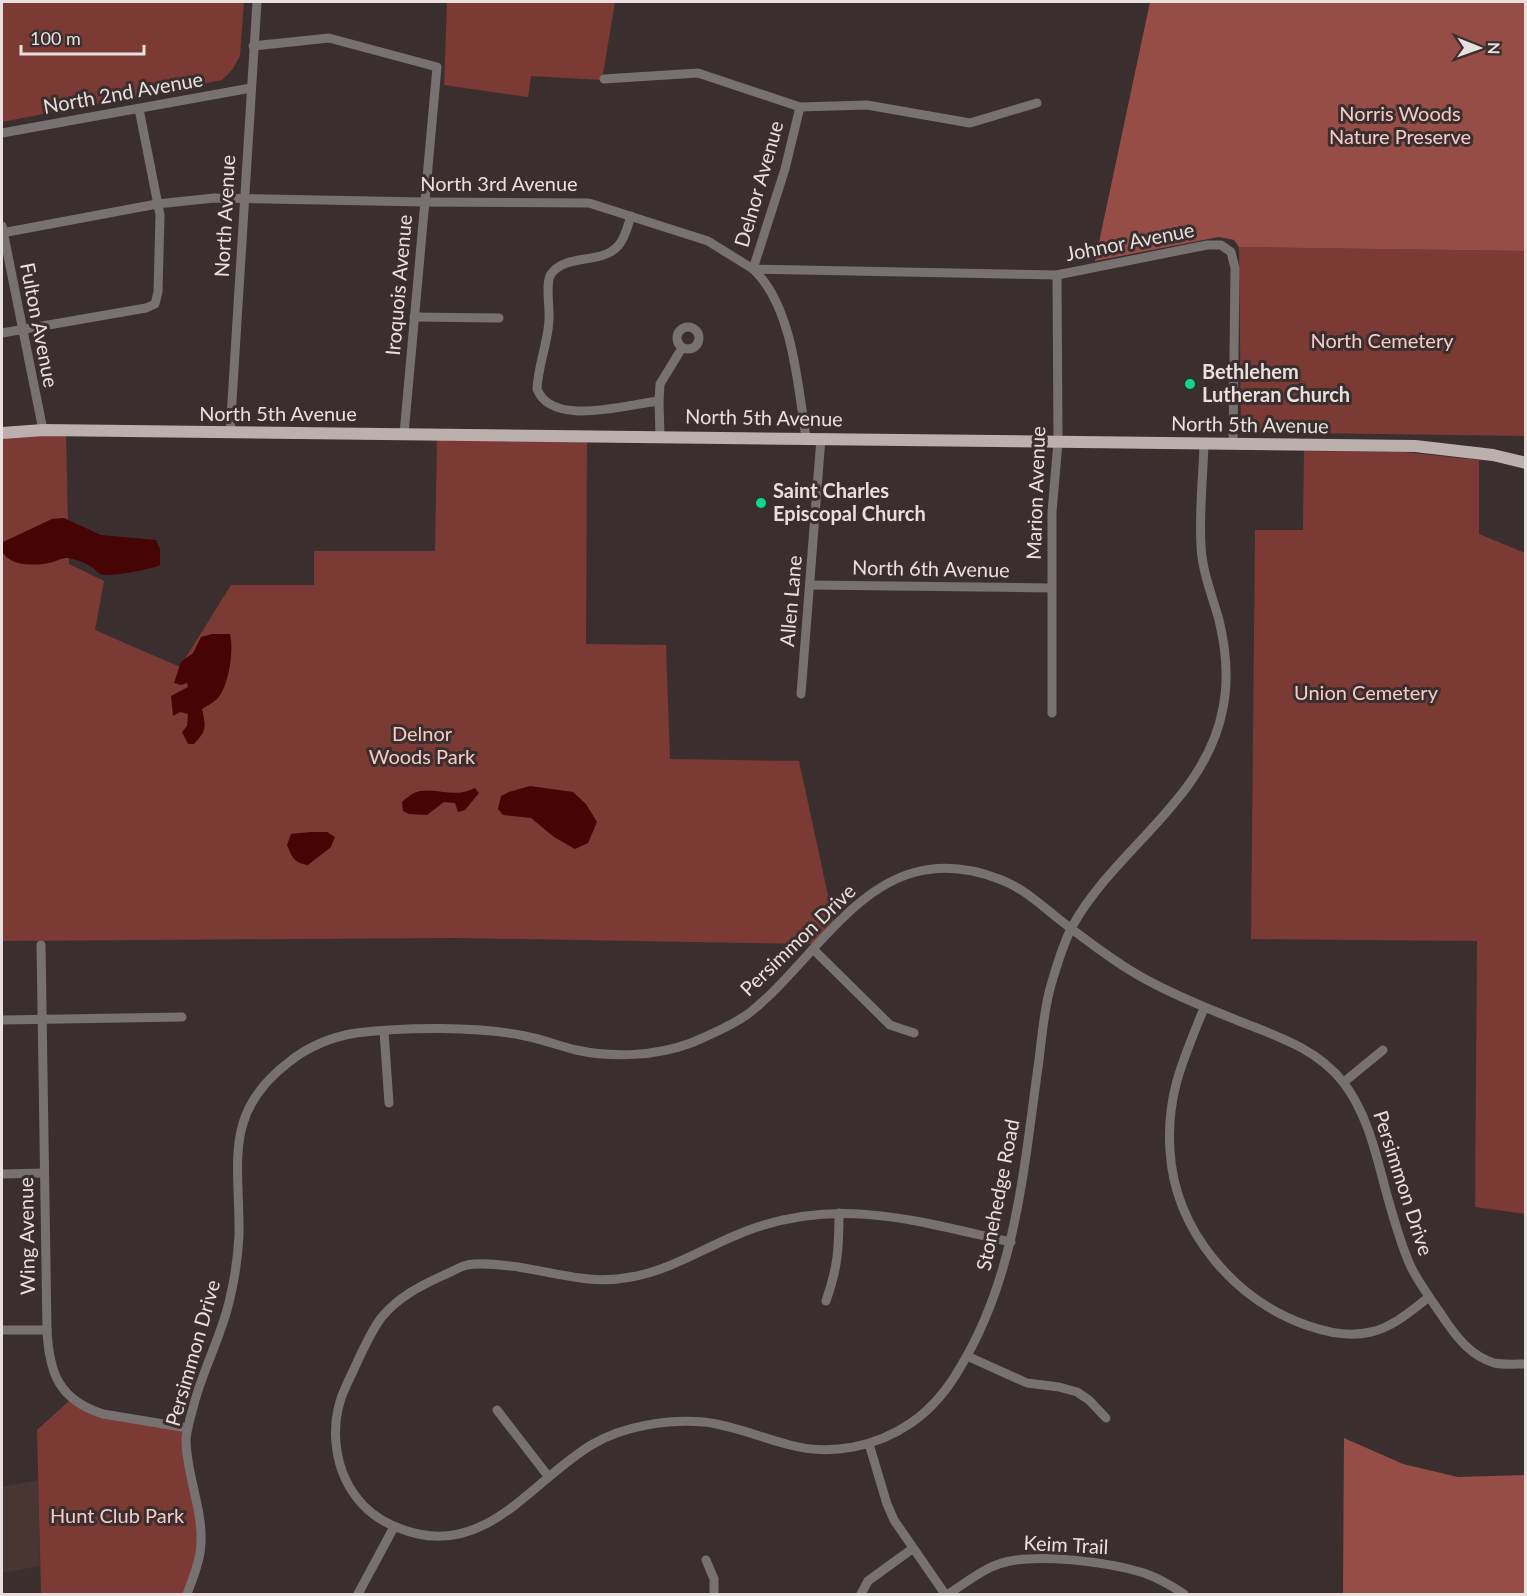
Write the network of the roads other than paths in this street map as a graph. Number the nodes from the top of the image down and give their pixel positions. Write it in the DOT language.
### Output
graph roads {
  1 [pos="257,2"];
  2 [pos="253,46"];
  3 [pos="604,79"];
  4 [pos="251,88"];
  5 [pos="1037,102"];
  6 [pos="800,107"];
  7 [pos="139,109"];
  8 [pos="2,133"];
  9 [pos="245,200"];
  10 [pos="424,202"];
  11 [pos="157,204"];
  12 [pos="631,216"];
  13 [pos="2,230"];
  14 [pos="753,269"];
  15 [pos="1057,275"];
  16 [pos="414,317"];
  17 [pos="499,318"];
  18 [pos="21,329"];
  19 [pos="2,333"];
  20 [pos="682,348"];
  21 [pos="659,401"];
  22 [pos="43,430"];
  23 [pos="2,433"];
  24 [pos="230,433"];
  25 [pos="404,434"];
  26 [pos="660,437"];
  27 [pos="807,438"];
  28 [pos="821,438"];
  29 [pos="1058,442"];
  30 [pos="1233,443"];
  31 [pos="1204,444"];
  32 [pos="1526,463"];
  33 [pos="810,585"];
  34 [pos="1051,588"];
  35 [pos="801,694"];
  36 [pos="1052,713"];
  37 [pos="1071,928"];
  38 [pos="41,945"];
  39 [pos="813,949"];
  40 [pos="1204,1008"];
  41 [pos="182,1017"];
  42 [pos="2,1020"];
  43 [pos="42,1020"];
  44 [pos="384,1032"];
  45 [pos="914,1033"];
  46 [pos="1383,1050"];
  47 [pos="1344,1082"];
  48 [pos="389,1103"];
  49 [pos="44,1173"];
  50 [pos="2,1174"];
  51 [pos="839,1213"];
  52 [pos="1011,1242"];
  53 [pos="1429,1298"];
  54 [pos="826,1301"];
  55 [pos="2,1330"];
  56 [pos="47,1330"];
  57 [pos="967,1356"];
  58 [pos="1526,1364"];
  59 [pos="497,1410"];
  60 [pos="1106,1418"];
  61 [pos="188,1428"];
  62 [pos="869,1444"];
  63 [pos="548,1476"];
  64 [pos="394,1527"];
  65 [pos="912,1549"];
  66 [pos="706,1560"];
  67 [pos="186,1594"];
  68 [pos="358,1594"];
  69 [pos="714,1594"];
  70 [pos="861,1594"];
  71 [pos="947,1594"];
  72 [pos="1184,1594"];
  1 -- 2 [label="street, North Avenue"];
  2 -- 4 [label="street, North Avenue"];
  2 -- 10 [label="street, Iroquois Avenue"];
  3 -- 6 [label="street"];
  4 -- 7 [label="street, North 2nd Avenue"];
  4 -- 9 [label="street, North Avenue"];
  5 -- 6 [label="street"];
  6 -- 14 [label="street, Delnor Avenue"];
  7 -- 8 [label="street, North 2nd Avenue"];
  7 -- 11 [label="street"];
  9 -- 10 [label="street, North 3rd Avenue"];
  9 -- 11 [label="street, North 3rd Avenue"];
  9 -- 24 [label="street, North Avenue"];
  10 -- 12 [label="street, North 3rd Avenue"];
  10 -- 16 [label="street, Iroquois Avenue"];
  11 -- 13 [label="street, North 3rd Avenue"];
  11 -- 18 [label="street"];
  12 -- 14 [label="street, North 3rd Avenue"];
  12 -- 21 [label="street"];
  13 -- 18 [label="street, Fulton Avenue"];
  14 -- 15 [label="street"];
  14 -- 27 [label="street, Delnor Avenue"];
  15 -- 29 [label="street, Marion Avenue"];
  15 -- 30 [label="street, Johnor Avenue"];
  16 -- 17 [label="street"];
  16 -- 25 [label="street, Iroquois Avenue"];
  18 -- 19 [label="street"];
  18 -- 22 [label="street, Fulton Avenue"];
  20 -- 21 [label="street"];
  21 -- 26 [label="street"];
  22 -- 23 [label="main road, North 5th Avenue"];
  22 -- 24 [label="main road, North 5th Avenue"];
  24 -- 25 [label="main road, North 5th Avenue"];
  25 -- 26 [label="main road, North 5th Avenue"];
  26 -- 27 [label="main road, North 5th Avenue"];
  27 -- 28 [label="main road, North 5th Avenue"];
  28 -- 29 [label="main road, North 5th Avenue"];
  28 -- 33 [label="street, Allen Lane"];
  29 -- 31 [label="main road, North 5th Avenue"];
  29 -- 34 [label="street, Marion Avenue"];
  30 -- 31 [label="main road, North 5th Avenue"];
  30 -- 32 [label="main road, North 5th Avenue"];
  31 -- 37 [label="street, Stonehedge Road"];
  33 -- 34 [label="street, North 6th Avenue"];
  33 -- 35 [label="street, Allen Lane"];
  34 -- 36 [label="street, Marion Avenue"];
  37 -- 39 [label="street, Persimmon Drive"];
  37 -- 40 [label="street, Persimmon Drive"];
  37 -- 52 [label="street, Stonehedge Road"];
  38 -- 43 [label="street, Wing Avenue"];
  39 -- 44 [label="street, Persimmon Drive"];
  39 -- 45 [label="street"];
  40 -- 47 [label="street, Persimmon Drive"];
  40 -- 53 [label="street"];
  41 -- 43 [label="street"];
  42 -- 43 [label="street"];
  43 -- 49 [label="street, Wing Avenue"];
  44 -- 48 [label="street"];
  44 -- 61 [label="street, Persimmon Drive"];
  46 -- 47 [label="street"];
  47 -- 53 [label="street, Persimmon Drive"];
  49 -- 50 [label="street"];
  49 -- 56 [label="street, Wing Avenue"];
  51 -- 52 [label="street"];
  51 -- 54 [label="street"];
  51 -- 64 [label="street"];
  52 -- 57 [label="street, Stonehedge Road"];
  53 -- 58 [label="street, Persimmon Drive"];
  55 -- 56 [label="street"];
  56 -- 61 [label="street, Wing Avenue"];
  57 -- 60 [label="street"];
  57 -- 62 [label="street, Stonehedge Road"];
  59 -- 63 [label="street"];
  61 -- 67 [label="street, Persimmon Drive"];
  62 -- 63 [label="street, Stonehedge Road"];
  62 -- 65 [label="street"];
  63 -- 64 [label="street, Stonehedge Road"];
  64 -- 68 [label="street"];
  65 -- 70 [label="street"];
  65 -- 71 [label="street"];
  66 -- 69 [label="street"];
  71 -- 72 [label="street, Keim Trail"];
}
